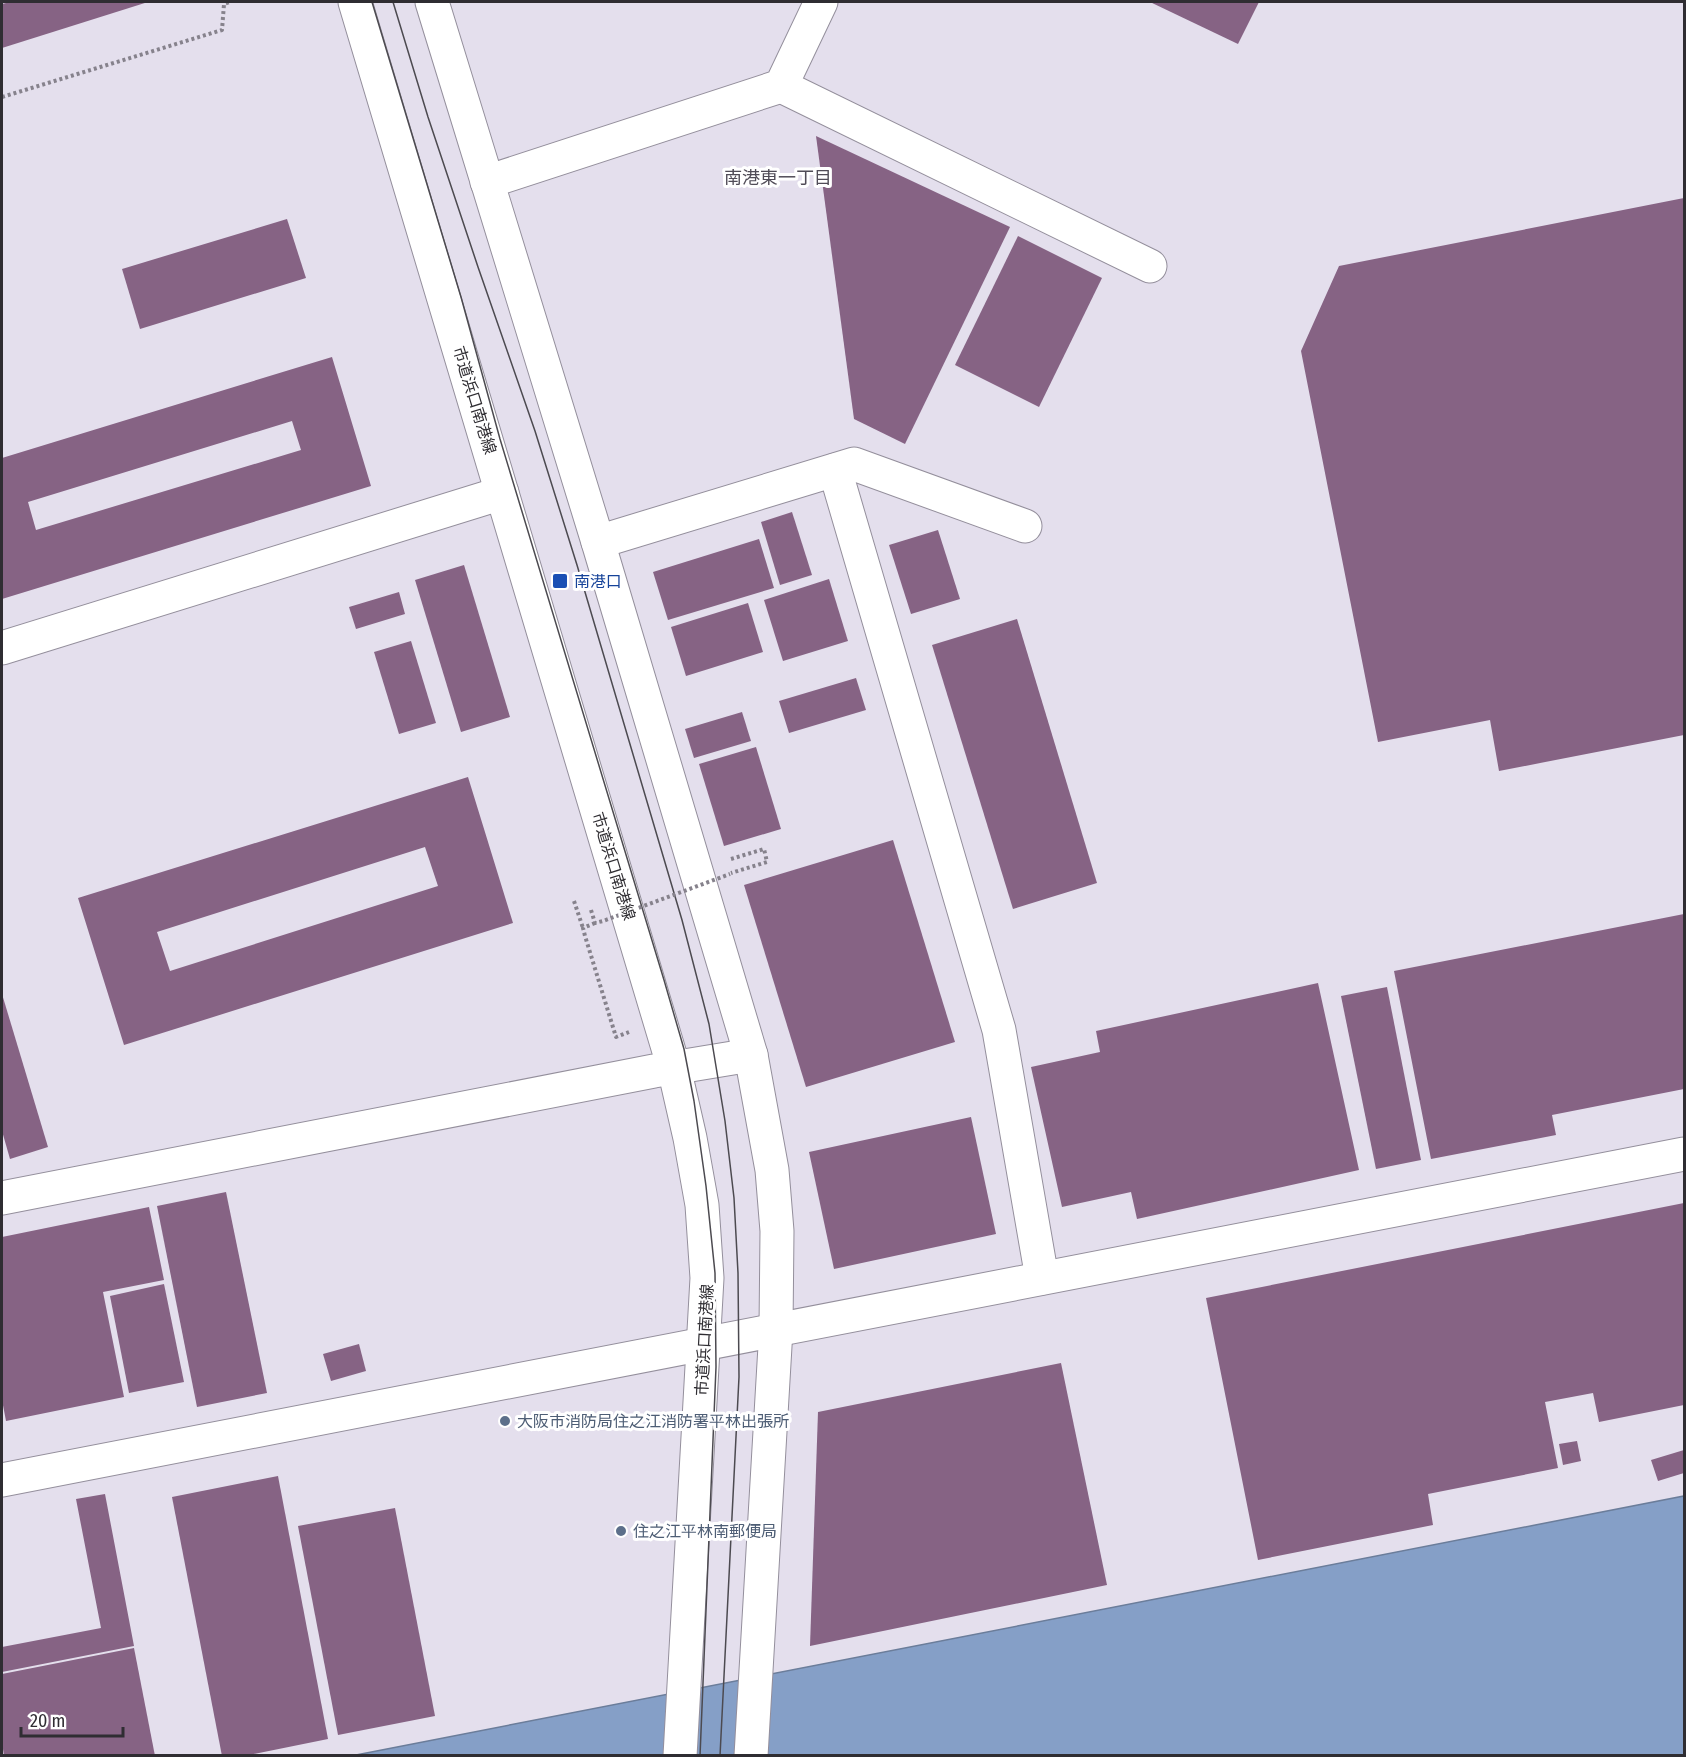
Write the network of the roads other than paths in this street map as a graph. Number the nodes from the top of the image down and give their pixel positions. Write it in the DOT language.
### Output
graph roads {
  1 [pos="355,2"];
  2 [pos="432,2"];
  3 [pos="821,2"];
  4 [pos="781,86"];
  5 [pos="487,182"];
  6 [pos="1150,266"];
  7 [pos="835,470"];
  8 [pos="502,493"];
  9 [pos="1026,526"];
  10 [pos="598,542"];
  11 [pos="2,648"];
  12 [pos="751,1055"];
  13 [pos="674,1068"];
  14 [pos="1684,1154"];
  15 [pos="2,1198"];
  16 [pos="1042,1278"];
  17 [pos="776,1329"];
  18 [pos="705,1345"];
  19 [pos="2,1480"];
  20 [pos="680,1755"];
  21 [pos="751,1755"];
  1 -- 8 [label="street, 市道浜口南港線"];
  2 -- 5 [label="street"];
  3 -- 4 [label="street"];
  4 -- 5 [label="street"];
  4 -- 6 [label="street"];
  5 -- 10 [label="street"];
  7 -- 9 [label="street"];
  7 -- 10 [label="street"];
  7 -- 16 [label="street"];
  8 -- 11 [label="street"];
  8 -- 13 [label="street, 市道浜口南港線"];
  10 -- 12 [label="street"];
  12 -- 13 [label="street"];
  12 -- 17 [label="street"];
  13 -- 15 [label="street"];
  13 -- 18 [label="street, 市道浜口南港線"];
  14 -- 16 [label="street"];
  16 -- 17 [label="street"];
  17 -- 18 [label="street"];
  17 -- 21 [label="street"];
  18 -- 19 [label="street"];
  18 -- 20 [label="street, 市道浜口南港線"];
}
